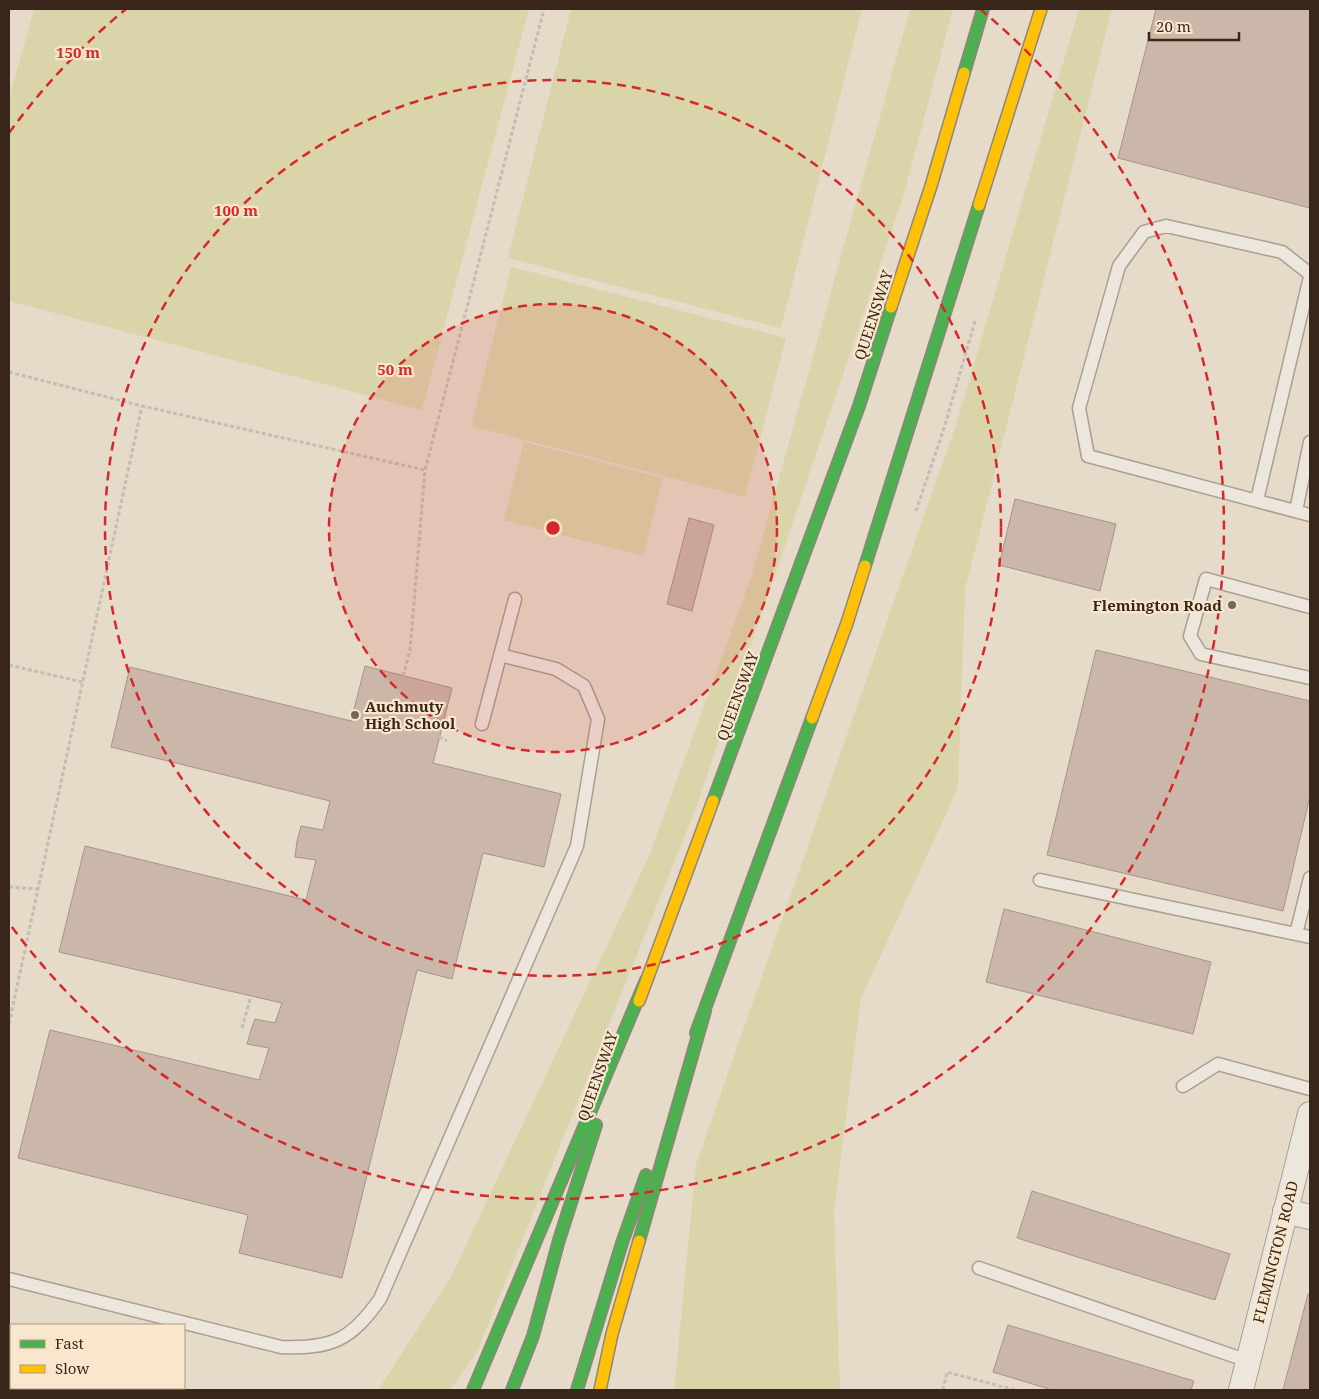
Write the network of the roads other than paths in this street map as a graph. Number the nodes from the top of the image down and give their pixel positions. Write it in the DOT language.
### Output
graph roads {
  1 [pos="984,9"];
  2 [pos="1041,9"];
  3 [pos="1310,276"];
  4 [pos="1310,443"];
  5 [pos="1257,500"];
  6 [pos="1296,511"];
  7 [pos="1310,514"];
  8 [pos="515,599"];
  9 [pos="1310,607"];
  10 [pos="500,655"];
  11 [pos="1310,678"];
  12 [pos="482,724"];
  13 [pos="1310,878"];
  14 [pos="1040,880"];
  15 [pos="1296,934"];
  16 [pos="1310,937"];
  17 [pos="646,980"];
  18 [pos="704,1011"];
  19 [pos="1183,1086"];
  20 [pos="1310,1089"];
  21 [pos="1310,1114"];
  22 [pos="1285,1211"];
  23 [pos="1310,1217"];
  24 [pos="979,1268"];
  25 [pos="9,1279"];
  26 [pos="1248,1361"];
  27 [pos="473,1390"];
  28 [pos="512,1390"];
  29 [pos="577,1390"];
  30 [pos="600,1390"];
  31 [pos="1241,1390"];
  1 -- 17 [label="main road, QUEENSWAY"];
  2 -- 18 [label="main road"];
  3 -- 5 [label="lane"];
  3 -- 5 [label="lane"];
  4 -- 6 [label="lane"];
  5 -- 6 [label="lane"];
  6 -- 7 [label="lane"];
  8 -- 10 [label="lane"];
  9 -- 11 [label="lane"];
  10 -- 12 [label="lane"];
  10 -- 25 [label="lane"];
  13 -- 15 [label="lane"];
  14 -- 15 [label="lane"];
  15 -- 16 [label="lane"];
  17 -- 27 [label="main road"];
  17 -- 28 [label="main road, QUEENSWAY"];
  18 -- 29 [label="main road"];
  18 -- 30 [label="main road"];
  19 -- 20 [label="lane"];
  21 -- 22 [label="street, FLEMINGTON ROAD"];
  22 -- 23 [label="street"];
  22 -- 26 [label="street, FLEMINGTON ROAD"];
  24 -- 26 [label="lane"];
  26 -- 31 [label="street, FLEMINGTON ROAD"];
}
